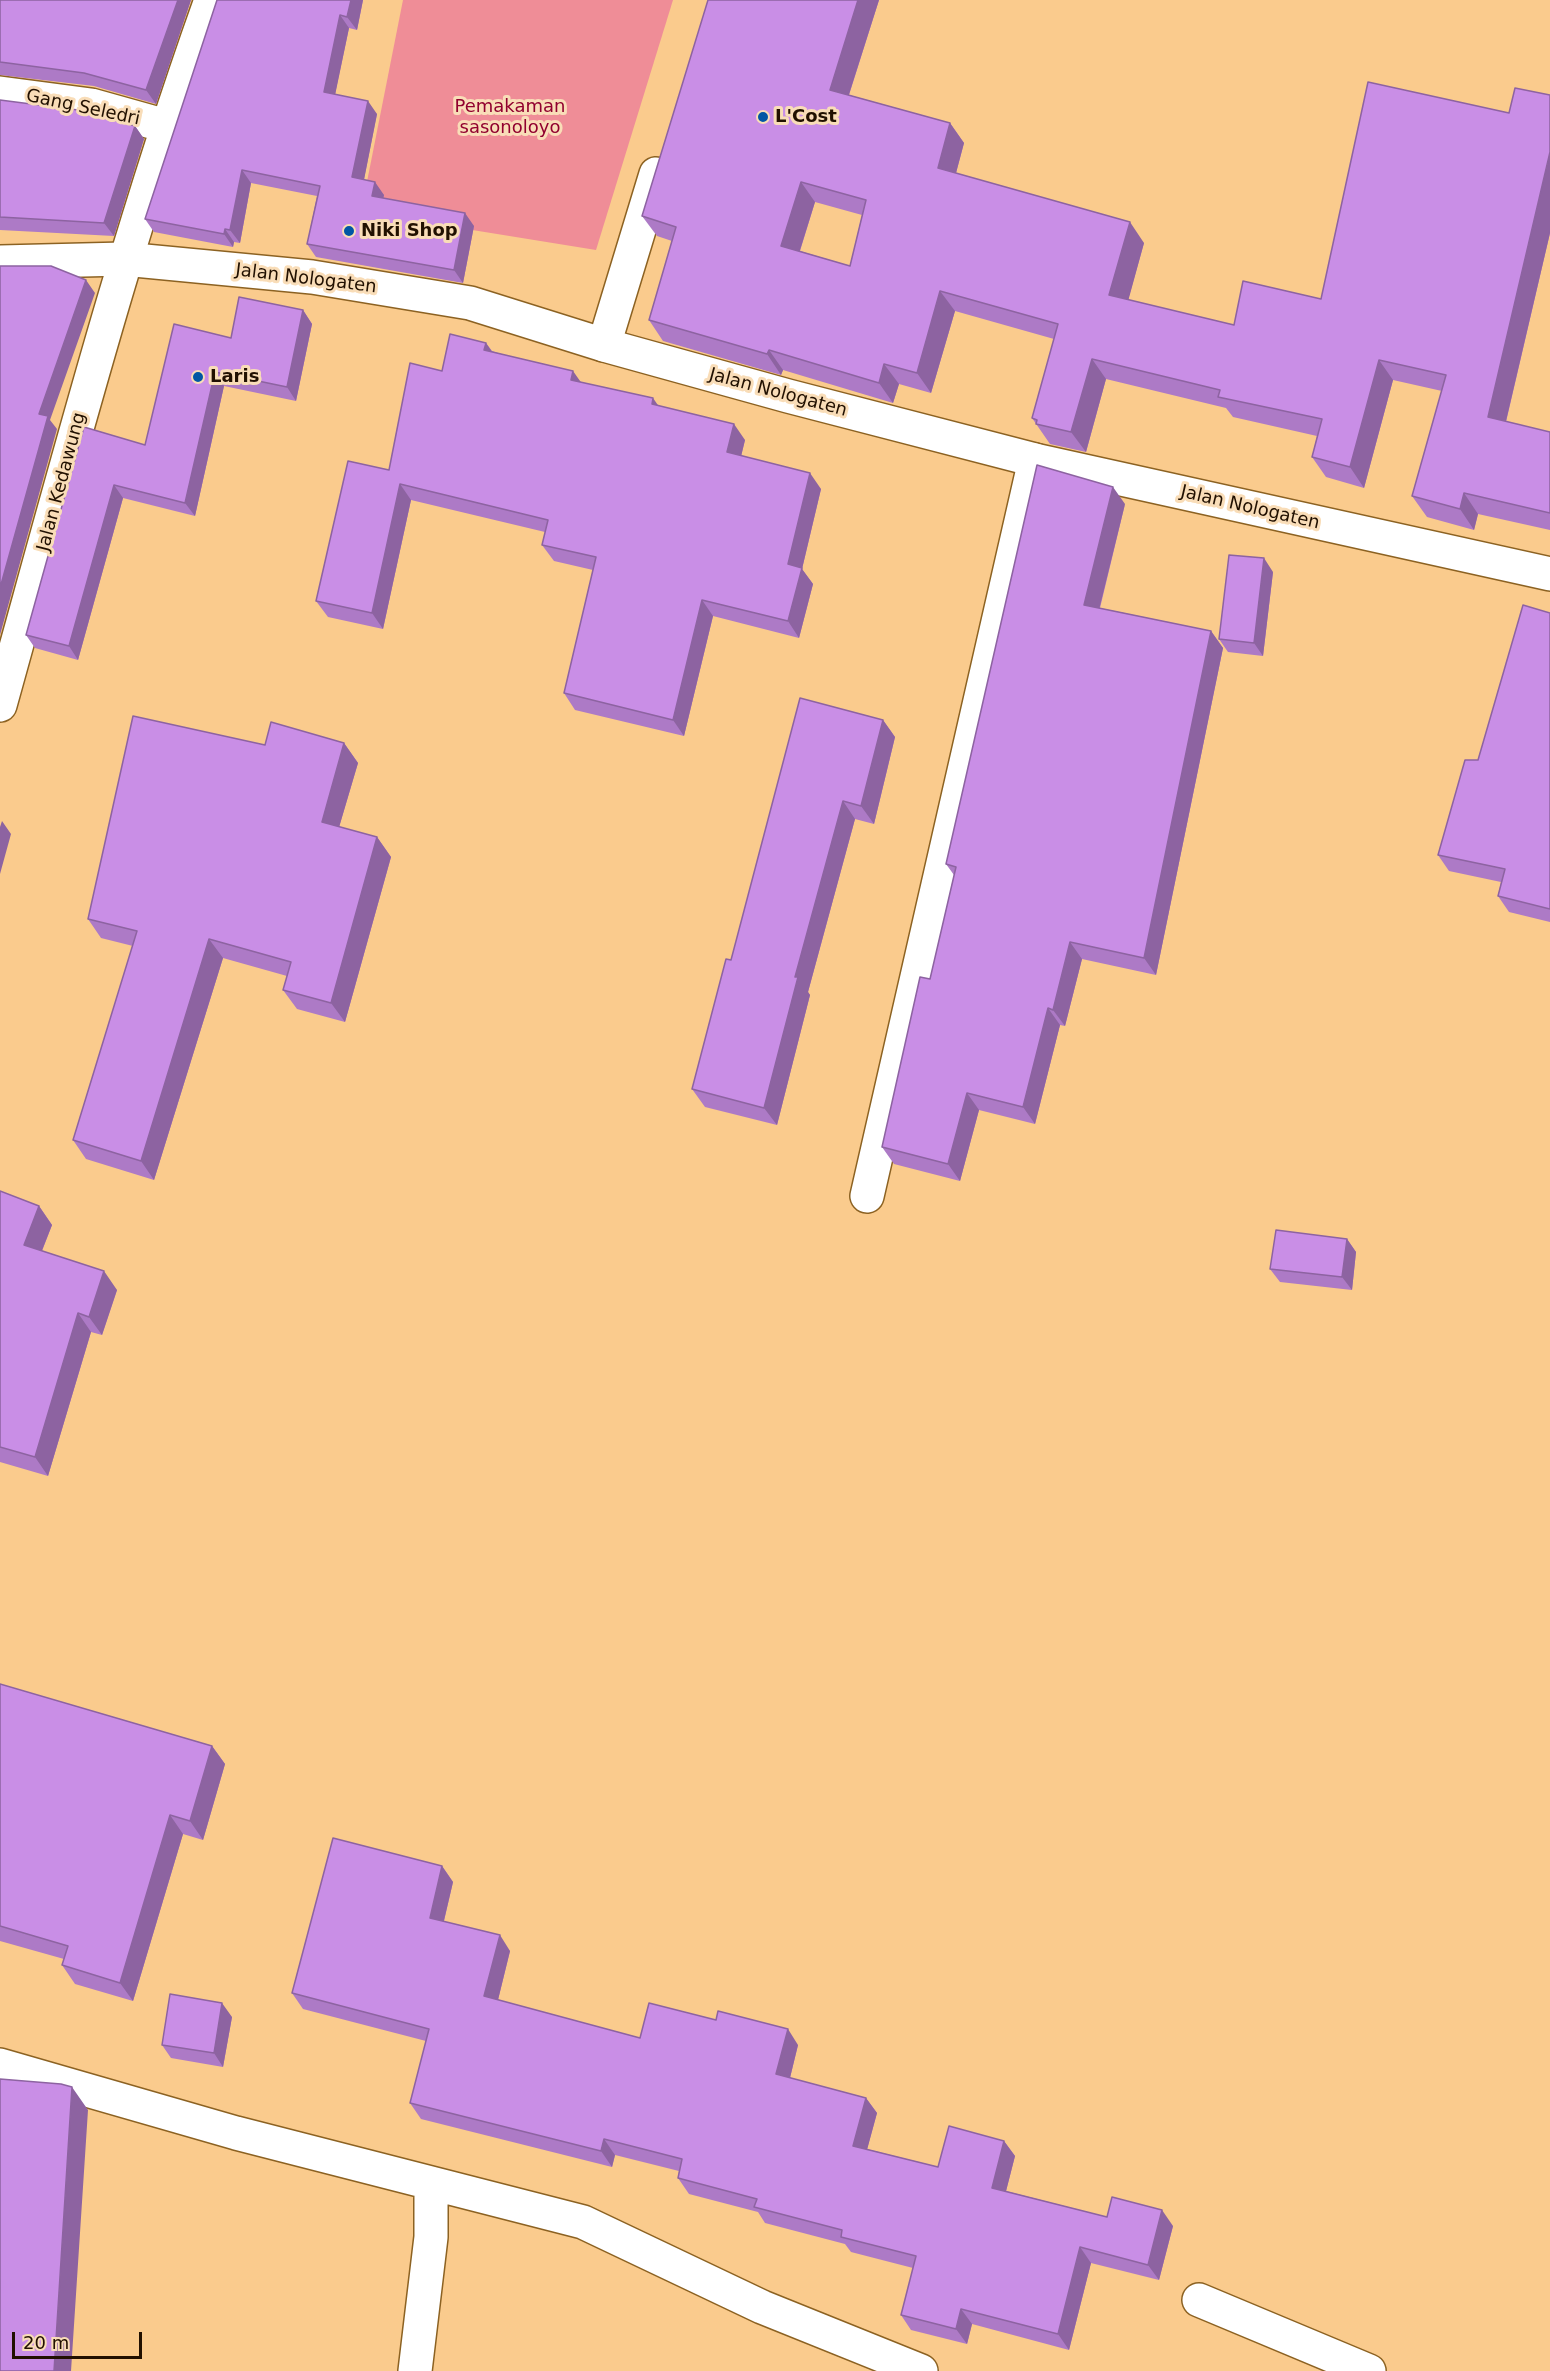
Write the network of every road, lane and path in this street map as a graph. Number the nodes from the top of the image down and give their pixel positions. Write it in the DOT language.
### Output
graph roads {
  1 [pos="212,0"];
  2 [pos="0,93"];
  3 [pos="166,126"];
  4 [pos="665,145"];
  5 [pos="124,259"];
  6 [pos="0,262"];
  7 [pos="604,345"];
  8 [pos="1035,460"];
  9 [pos="1550,574"];
  10 [pos="0,705"];
  11 [pos="867,1196"];
  12 [pos="0,2065"];
  13 [pos="431,2184"];
  14 [pos="1199,2300"];
  15 [pos="415,2371"];
  16 [pos="921,2371"];
  17 [pos="1369,2371"];
  1 -- 3 [label="street, Jalan Kedawung"];
  2 -- 3 [label="street, Gang Seledri"];
  3 -- 5 [label="street, Jalan Kedawung"];
  4 -- 7 [label="street"];
  5 -- 6 [label="street, Jalan Nologaten"];
  5 -- 7 [label="street, Jalan Nologaten"];
  5 -- 10 [label="street, Jalan Kedawung"];
  7 -- 8 [label="street, Jalan Nologaten"];
  8 -- 9 [label="street, Jalan Nologaten"];
  8 -- 11 [label="street"];
  12 -- 13 [label="street"];
  13 -- 15 [label="street"];
  13 -- 16 [label="street"];
  14 -- 17 [label="street"];
}
